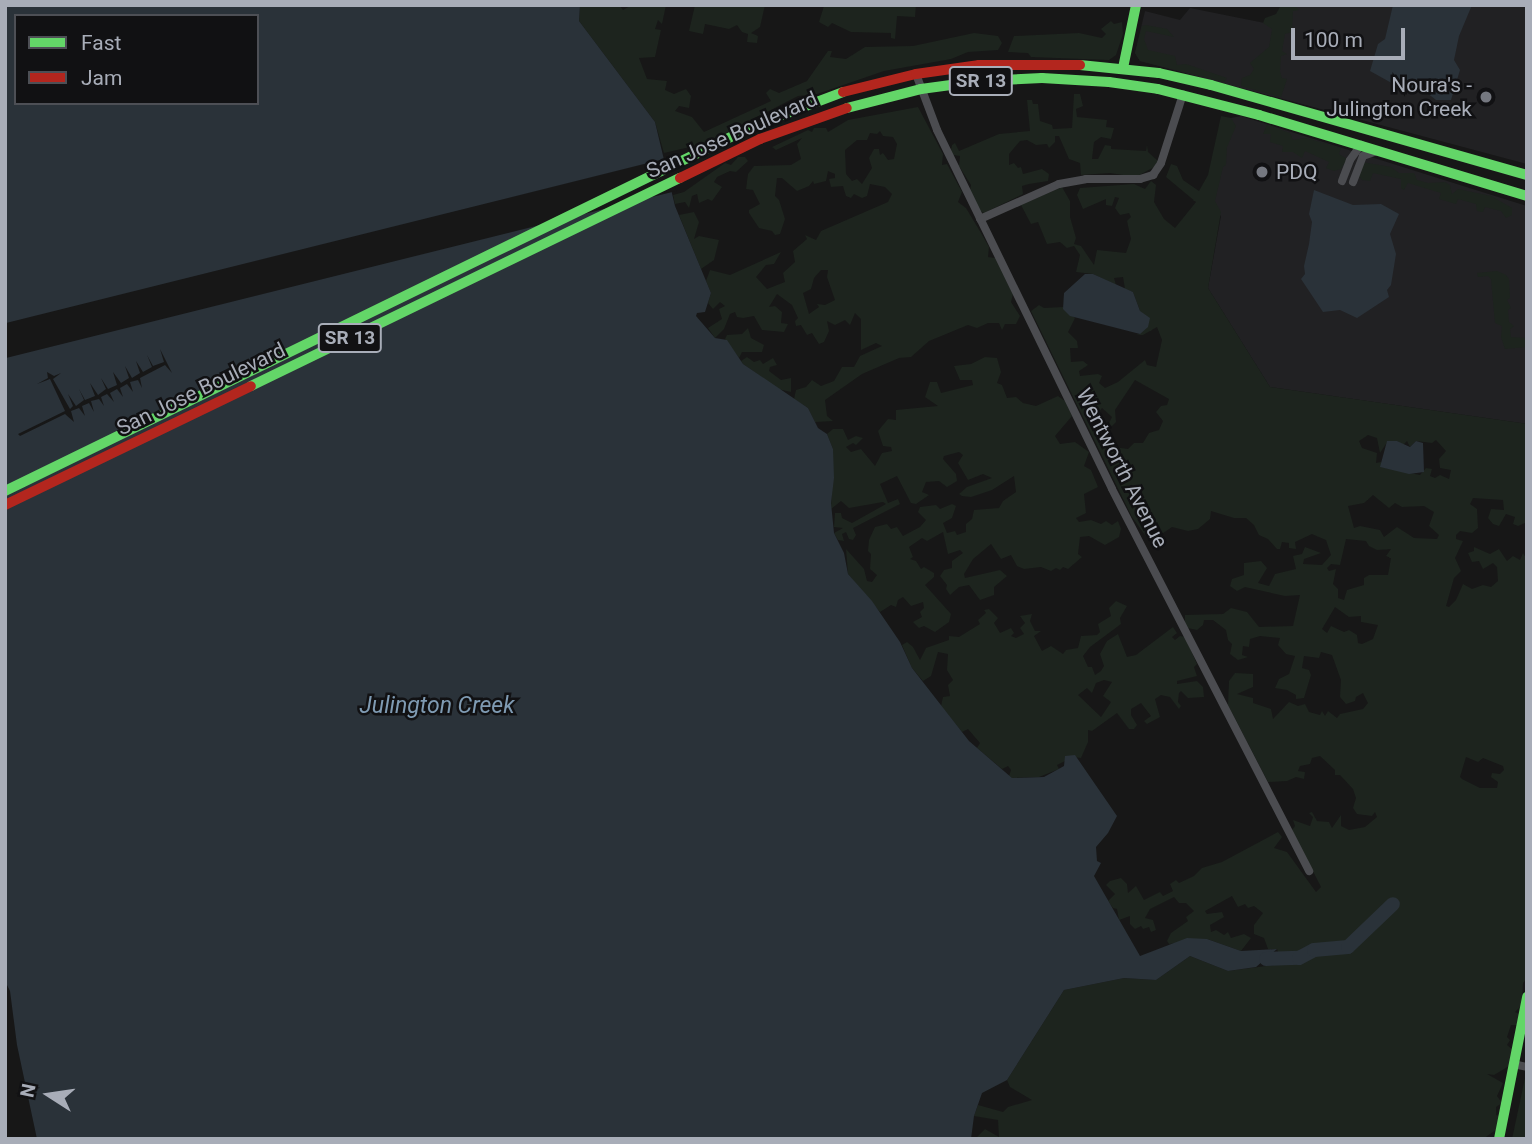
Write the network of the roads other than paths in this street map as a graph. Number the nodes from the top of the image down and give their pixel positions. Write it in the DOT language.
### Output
graph roads {
  1 [pos="1136,5"];
  2 [pos="1123,68"];
  3 [pos="916,74"];
  4 [pos="1042,78"];
  5 [pos="921,89"];
  6 [pos="1222,89"];
  7 [pos="1182,94"];
  8 [pos="1302,128"];
  9 [pos="1365,130"];
  10 [pos="1417,144"];
  11 [pos="1361,145"];
  12 [pos="1379,150"];
  13 [pos="1527,175"];
  14 [pos="1342,181"];
  15 [pos="1353,182"];
  16 [pos="1484,184"];
  17 [pos="1527,196"];
  18 [pos="1527,202"];
  19 [pos="980,219"];
  20 [pos="5,491"];
  21 [pos="5,505"];
  22 [pos="1309,872"];
  23 [pos="1527,997"];
  24 [pos="1513,1064"];
  25 [pos="1527,1067"];
  26 [pos="1499,1139"];
  1 -- 2 [label="main road"];
  2 -- 3 [label="main road, San Jose Boulevard / SR 13"];
  2 -- 4 [label="main road"];
  2 -- 6 [label="main road, San Jose Boulevard / SR 13"];
  3 -- 5 [label="street, Wentworth Avenue"];
  3 -- 20 [label="main road, San Jose Boulevard / SR 13"];
  4 -- 5 [label="main road, San Jose Boulevard / SR 13"];
  4 -- 7 [label="main road, San Jose Boulevard / SR 13"];
  5 -- 19 [label="street, Wentworth Avenue"];
  5 -- 21 [label="main road, San Jose Boulevard / SR 13"];
  6 -- 7 [label="main road"];
  6 -- 9 [label="main road, San Jose Boulevard / SR 13"];
  7 -- 8 [label="main road, San Jose Boulevard / SR 13"];
  7 -- 19 [label="street"];
  8 -- 9 [label="main road"];
  8 -- 11 [label="main road, San Jose Boulevard / SR 13"];
  9 -- 10 [label="main road, San Jose Boulevard / SR 13"];
  10 -- 11 [label="main road"];
  10 -- 13 [label="main road, San Jose Boulevard / SR 13"];
  11 -- 12 [label="main road, San Jose Boulevard / SR 13"];
  11 -- 14 [label="street"];
  12 -- 15 [label="street"];
  12 -- 16 [label="main road, San Jose Boulevard / SR 13"];
  16 -- 17 [label="main road, San Jose Boulevard / SR 13"];
  16 -- 18 [label="main road"];
  19 -- 22 [label="street, Wentworth Avenue"];
  23 -- 24 [label="main road"];
  24 -- 25 [label="street"];
  24 -- 26 [label="main road"];
}
